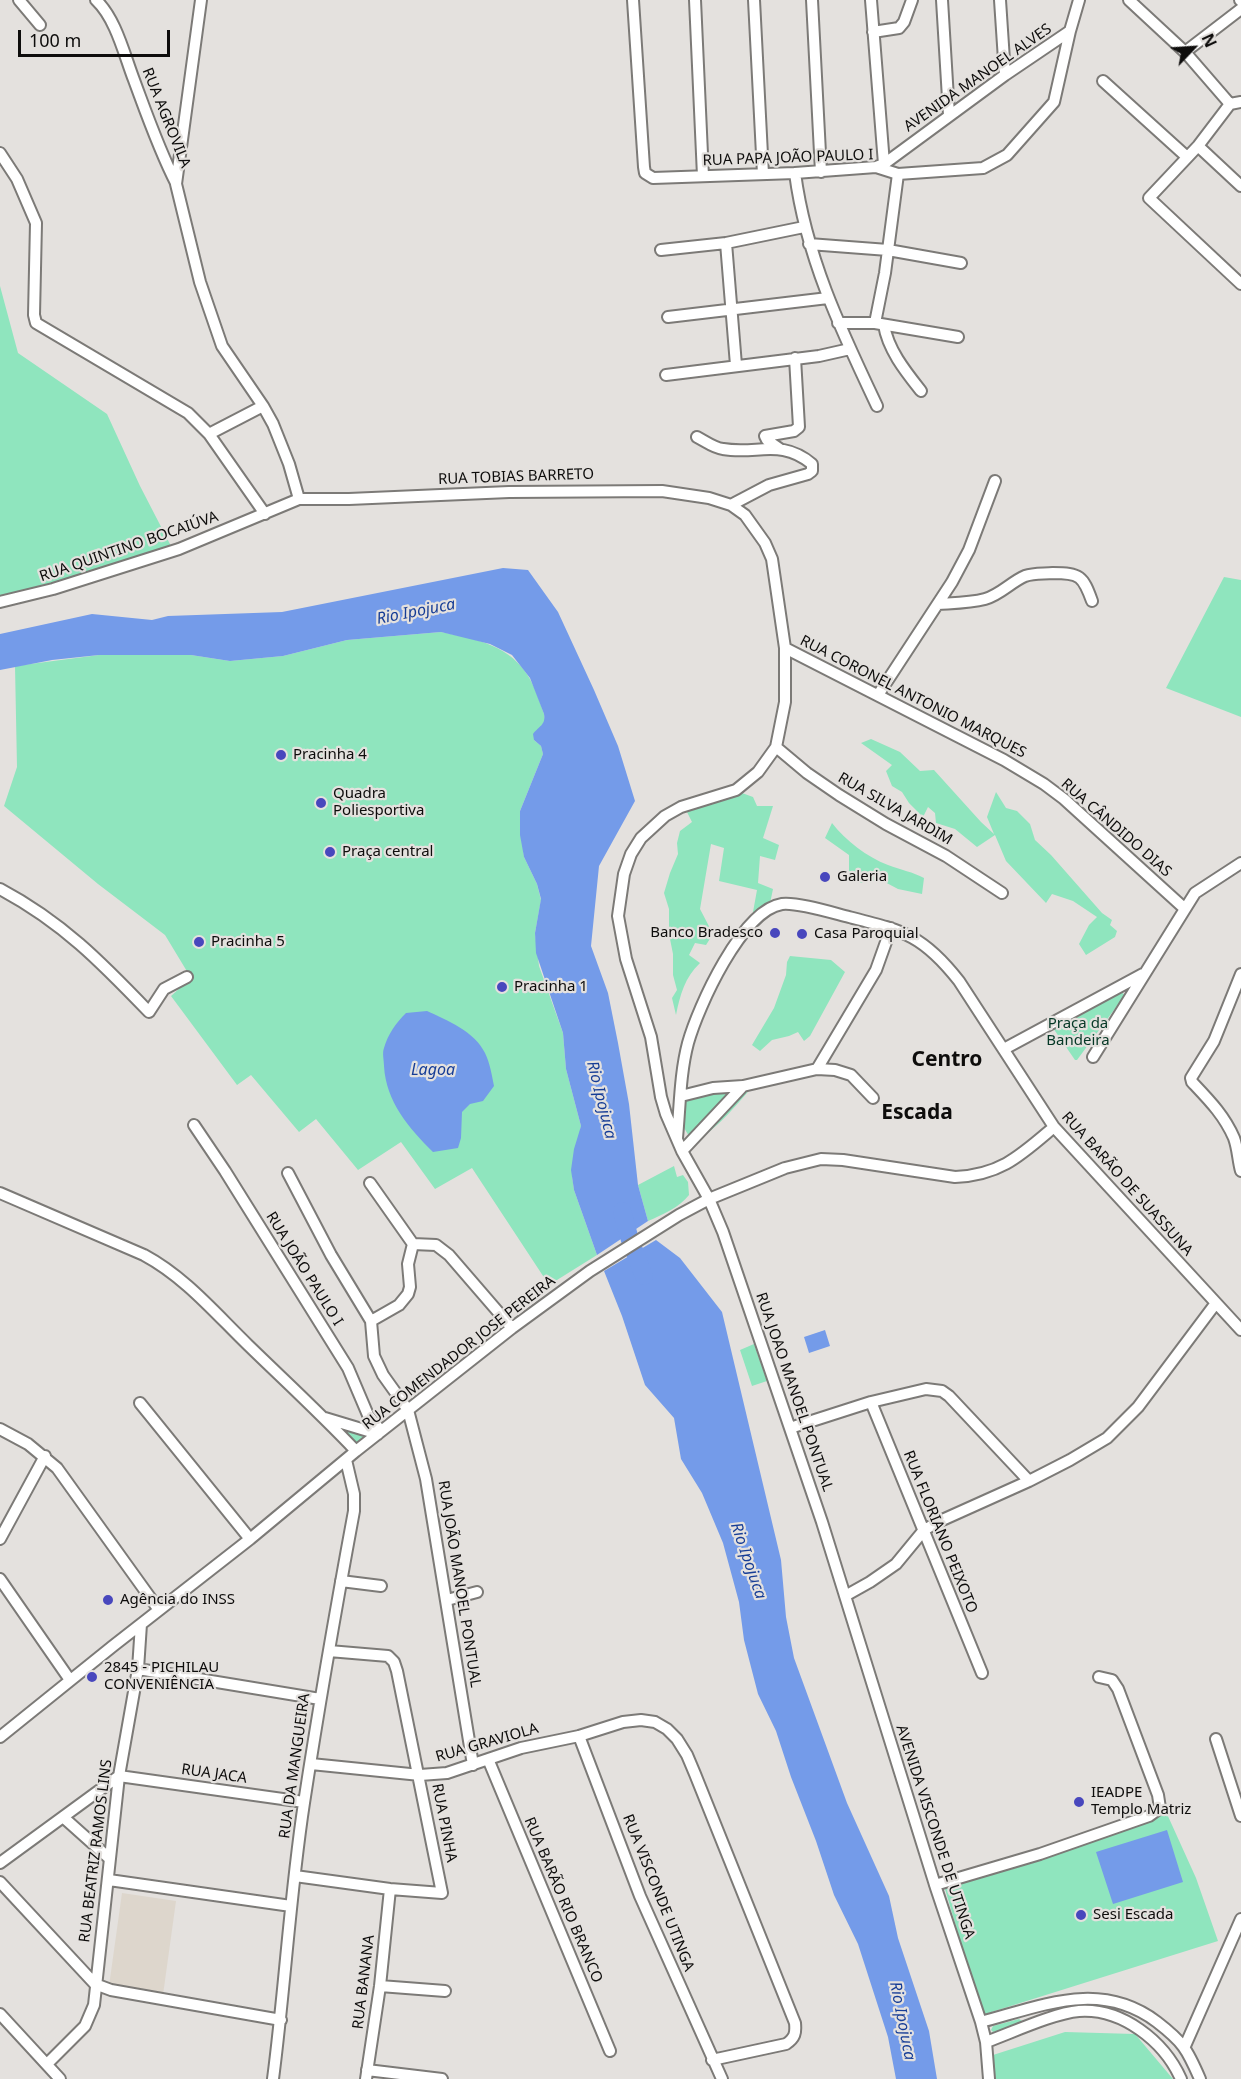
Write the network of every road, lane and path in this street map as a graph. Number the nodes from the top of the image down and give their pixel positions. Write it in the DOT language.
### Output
graph roads {
  1 [pos="20,0"];
  2 [pos="96,0"];
  3 [pos="201,0"];
  4 [pos="633,0"];
  5 [pos="696,0"];
  6 [pos="754,0"];
  7 [pos="812,0"];
  8 [pos="871,0"];
  9 [pos="912,0"];
  10 [pos="942,0"];
  11 [pos="1000,0"];
  12 [pos="1078,0"];
  13 [pos="1129,0"];
  14 [pos="1241,9"];
  15 [pos="40,26"];
  16 [pos="1070,31"];
  17 [pos="873,32"];
  18 [pos="1185,52"];
  19 [pos="1005,75"];
  20 [pos="1103,81"];
  21 [pos="1236,103"];
  22 [pos="950,115"];
  23 [pos="1198,146"];
  24 [pos="0,153"];
  25 [pos="1187,158"];
  26 [pos="880,166"];
  27 [pos="820,172"];
  28 [pos="795,173"];
  29 [pos="763,174"];
  30 [pos="898,174"];
  31 [pos="703,176"];
  32 [pos="176,184"];
  33 [pos="1241,186"];
  34 [pos="804,227"];
  35 [pos="726,243"];
  36 [pos="809,244"];
  37 [pos="661,250"];
  38 [pos="888,250"];
  39 [pos="961,263"];
  40 [pos="1241,284"];
  41 [pos="828,298"];
  42 [pos="731,311"];
  43 [pos="668,317"];
  44 [pos="838,323"];
  45 [pos="880,324"];
  46 [pos="958,337"];
  47 [pos="850,350"];
  48 [pos="795,358"];
  49 [pos="736,365"];
  50 [pos="666,375"];
  51 [pos="921,391"];
  52 [pos="263,406"];
  53 [pos="877,406"];
  54 [pos="209,434"];
  55 [pos="698,436"];
  56 [pos="780,448"];
  57 [pos="995,481"];
  58 [pos="299,499"];
  59 [pos="731,505"];
  60 [pos="265,514"];
  61 [pos="1092,601"];
  62 [pos="0,602"];
  63 [pos="938,604"];
  64 [pos="785,648"];
  65 [pos="878,695"];
  66 [pos="776,747"];
  67 [pos="1026,773"];
  68 [pos="1241,863"];
  69 [pos="0,889"];
  70 [pos="1002,893"];
  71 [pos="1184,908"];
  72 [pos="891,928"];
  73 [pos="1143,974"];
  74 [pos="1241,974"];
  75 [pos="187,977"];
  76 [pos="1004,1049"];
  77 [pos="1093,1057"];
  78 [pos="817,1069"];
  79 [pos="743,1086"];
  80 [pos="681,1096"];
  81 [pos="873,1098"];
  82 [pos="194,1125"];
  83 [pos="1054,1127"];
  84 [pos="679,1146"];
  85 [pos="1240,1169"];
  86 [pos="288,1173"];
  87 [pos="370,1183"];
  88 [pos="0,1193"];
  89 [pos="709,1199"];
  90 [pos="413,1244"];
  91 [pos="1216,1303"];
  92 [pos="371,1321"];
  93 [pos="512,1328"];
  94 [pos="1241,1330"];
  95 [pos="871,1402"];
  96 [pos="140,1403"];
  97 [pos="408,1410"];
  98 [pos="324,1418"];
  99 [pos="790,1428"];
  100 [pos="0,1429"];
  101 [pos="380,1432"];
  102 [pos="356,1451"];
  103 [pos="45,1456"];
  104 [pos="346,1460"];
  105 [pos="1029,1481"];
  106 [pos="924,1530"];
  107 [pos="0,1539"];
  108 [pos="250,1539"];
  109 [pos="0,1579"];
  110 [pos="341,1581"];
  111 [pos="381,1587"];
  112 [pos="477,1592"];
  113 [pos="845,1596"];
  114 [pos="447,1600"];
  115 [pos="159,1611"];
  116 [pos="141,1624"];
  117 [pos="329,1651"];
  118 [pos="138,1669"];
  119 [pos="982,1673"];
  120 [pos="1099,1677"];
  121 [pos="70,1680"];
  122 [pos="320,1699"];
  123 [pos="579,1736"];
  124 [pos="0,1737"];
  125 [pos="1216,1739"];
  126 [pos="488,1760"];
  127 [pos="311,1764"];
  128 [pos="473,1765"];
  129 [pos="420,1775"];
  130 [pos="119,1776"];
  131 [pos="304,1802"];
  132 [pos="1241,1816"];
  133 [pos="63,1817"];
  134 [pos="110,1859"];
  135 [pos="0,1863"];
  136 [pos="295,1876"];
  137 [pos="109,1880"];
  138 [pos="0,1882"];
  139 [pos="936,1885"];
  140 [pos="390,1889"];
  141 [pos="291,1906"];
  142 [pos="1241,1920"];
  143 [pos="95,1984"];
  144 [pos="380,1986"];
  145 [pos="445,1991"];
  146 [pos="0,2013"];
  147 [pos="281,2020"];
  148 [pos="981,2022"];
  149 [pos="986,2042"];
  150 [pos="1185,2046"];
  151 [pos="610,2051"];
  152 [pos="712,2060"];
  153 [pos="47,2064"];
  154 [pos="367,2075"];
  155 [pos="60,2079"];
  156 [pos="273,2079"];
  157 [pos="442,2079"];
  158 [pos="722,2079"];
  159 [pos="989,2079"];
  160 [pos="1181,2079"];
  161 [pos="1200,2079"];
  1 -- 15 [label="street"];
  2 -- 32 [label="street, RUA AGROVILA"];
  3 -- 32 [label="street"];
  4 -- 31 [label="street, RUA PAPA JOÃO PAULO I"];
  5 -- 31 [label="street"];
  6 -- 29 [label="street"];
  7 -- 27 [label="street"];
  8 -- 17 [label="street"];
  9 -- 17 [label="street"];
  10 -- 22 [label="street"];
  11 -- 19 [label="street"];
  12 -- 16 [label="street, AVENIDA MANOEL ALVES"];
  13 -- 18 [label="street"];
  14 -- 18 [label="street"];
  16 -- 19 [label="street, AVENIDA MANOEL ALVES"];
  16 -- 30 [label="street, RUA PAPA JOÃO PAULO I"];
  17 -- 26 [label="street"];
  18 -- 21 [label="street"];
  19 -- 22 [label="street, AVENIDA MANOEL ALVES"];
  20 -- 25 [label="street"];
  21 -- 23 [label="street"];
  22 -- 26 [label="street, AVENIDA MANOEL ALVES"];
  23 -- 25 [label="street"];
  23 -- 33 [label="street"];
  24 -- 54 [label="street"];
  25 -- 40 [label="street"];
  26 -- 27 [label="street, RUA PAPA JOÃO PAULO I"];
  26 -- 30 [label="street, RUA PAPA JOÃO PAULO I"];
  27 -- 28 [label="street, RUA PAPA JOÃO PAULO I"];
  28 -- 29 [label="street, RUA PAPA JOÃO PAULO I"];
  28 -- 34 [label="street"];
  29 -- 31 [label="street, RUA PAPA JOÃO PAULO I"];
  30 -- 38 [label="street"];
  32 -- 52 [label="street"];
  34 -- 35 [label="street"];
  34 -- 36 [label="street"];
  35 -- 37 [label="street"];
  35 -- 42 [label="street"];
  36 -- 38 [label="street"];
  36 -- 41 [label="street"];
  38 -- 39 [label="street"];
  38 -- 45 [label="street"];
  41 -- 42 [label="street"];
  41 -- 44 [label="street"];
  42 -- 43 [label="street"];
  42 -- 49 [label="street"];
  44 -- 45 [label="street"];
  44 -- 47 [label="street"];
  45 -- 46 [label="street"];
  45 -- 51 [label="street"];
  47 -- 48 [label="street"];
  47 -- 53 [label="street"];
  48 -- 49 [label="street"];
  48 -- 56 [label="street"];
  49 -- 50 [label="street"];
  52 -- 54 [label="street"];
  52 -- 58 [label="street"];
  54 -- 60 [label="street"];
  55 -- 56 [label="street"];
  56 -- 59 [label="street"];
  57 -- 63 [label="street"];
  58 -- 59 [label="street, RUA TOBIAS BARRETO"];
  58 -- 60 [label="street, RUA QUINTINO BOCAIÚVA"];
  59 -- 64 [label="street"];
  60 -- 62 [label="street, RUA QUINTINO BOCAIÚVA"];
  61 -- 63 [label="street"];
  63 -- 65 [label="street"];
  64 -- 65 [label="street, RUA CORONEL ANTONIO MARQUES"];
  64 -- 66 [label="street"];
  65 -- 67 [label="street, RUA CORONEL ANTONIO MARQUES"];
  66 -- 70 [label="street, RUA SILVA JARDIM"];
  66 -- 84 [label="street, RUA JOAO MANOEL PONTUAL"];
  67 -- 71 [label="street, RUA CÂNDIDO DIAS"];
  68 -- 71 [label="street"];
  69 -- 75 [label="street"];
  71 -- 73 [label="street"];
  72 -- 76 [label="street, RUA BARÃO DE SUASSUNA"];
  72 -- 78 [label="street"];
  72 -- 80 [label="street, RUA BARÃO DE SUASSUNA"];
  73 -- 76 [label="street"];
  73 -- 77 [label="street"];
  74 -- 85 [label="street"];
  76 -- 83 [label="street, RUA BARÃO DE SUASSUNA"];
  78 -- 79 [label="street"];
  78 -- 81 [label="street"];
  79 -- 80 [label="street"];
  79 -- 84 [label="street"];
  80 -- 84 [label="street"];
  82 -- 101 [label="street, RUA JOÃO PAULO I"];
  83 -- 89 [label="street, RUA COMENDADOR JOSE PEREIRA"];
  83 -- 91 [label="street, RUA BARÃO DE SUASSUNA"];
  84 -- 89 [label="street, RUA JOAO MANOEL PONTUAL"];
  86 -- 92 [label="street"];
  87 -- 90 [label="street"];
  88 -- 98 [label="street"];
  89 -- 93 [label="street, RUA COMENDADOR JOSE PEREIRA"];
  89 -- 99 [label="street, RUA JOAO MANOEL PONTUAL"];
  90 -- 92 [label="street"];
  90 -- 93 [label="street"];
  91 -- 94 [label="street, RUA BARÃO DE SUASSUNA"];
  91 -- 105 [label="street"];
  92 -- 97 [label="street"];
  93 -- 97 [label="street, RUA COMENDADOR JOSE PEREIRA"];
  95 -- 99 [label="street"];
  95 -- 105 [label="street"];
  95 -- 106 [label="street, RUA FLORIANO PEIXOTO"];
  96 -- 108 [label="street"];
  97 -- 101 [label="street, RUA COMENDADOR JOSE PEREIRA"];
  97 -- 114 [label="street, RUA JOÃO MANOEL PONTUAL"];
  98 -- 101 [label="street"];
  98 -- 102 [label="street"];
  99 -- 113 [label="street, RUA JOAO MANOEL PONTUAL"];
  100 -- 103 [label="street"];
  101 -- 102 [label="street, RUA COMENDADOR JOSE PEREIRA"];
  102 -- 104 [label="street, RUA COMENDADOR JOSE PEREIRA"];
  103 -- 107 [label="street"];
  103 -- 115 [label="street"];
  104 -- 108 [label="street, RUA COMENDADOR JOSE PEREIRA"];
  104 -- 110 [label="street, RUA DA MANGUEIRA"];
  105 -- 106 [label="street"];
  106 -- 113 [label="street"];
  106 -- 119 [label="street, RUA FLORIANO PEIXOTO"];
  108 -- 115 [label="street, RUA COMENDADOR JOSE PEREIRA"];
  109 -- 121 [label="street"];
  110 -- 111 [label="street"];
  110 -- 117 [label="street, RUA DA MANGUEIRA"];
  112 -- 114 [label="street"];
  113 -- 139 [label="street, AVENIDA VISCONDE DE UTINGA"];
  114 -- 128 [label="street, RUA JOÃO MANOEL PONTUAL"];
  115 -- 116 [label="street, RUA COMENDADOR JOSE PEREIRA"];
  116 -- 118 [label="street, RUA BEATRIZ RAMOS LINS"];
  116 -- 121 [label="street, RUA COMENDADOR JOSE PEREIRA"];
  117 -- 122 [label="street, RUA DA MANGUEIRA"];
  117 -- 129 [label="street, RUA PINHA"];
  118 -- 122 [label="street"];
  118 -- 130 [label="street, RUA BEATRIZ RAMOS LINS"];
  120 -- 139 [label="street"];
  121 -- 124 [label="street, RUA COMENDADOR JOSE PEREIRA"];
  122 -- 127 [label="street, RUA DA MANGUEIRA"];
  123 -- 126 [label="street, RUA GRAVIOLA"];
  123 -- 152 [label="street, RUA VISCONDE UTINGA"];
  123 -- 152 [label="street, RUA GRAVIOLA"];
  125 -- 132 [label="street"];
  126 -- 128 [label="street, RUA GRAVIOLA"];
  126 -- 151 [label="street, RUA BARÃO RIO BRANCO"];
  127 -- 129 [label="street, RUA GRAVIOLA"];
  127 -- 131 [label="street, RUA DA MANGUEIRA"];
  128 -- 129 [label="street, RUA GRAVIOLA"];
  129 -- 140 [label="street, RUA PINHA"];
  130 -- 131 [label="street, RUA JACA"];
  130 -- 133 [label="street"];
  130 -- 134 [label="street, RUA BEATRIZ RAMOS LINS"];
  131 -- 136 [label="street, RUA DA MANGUEIRA"];
  133 -- 134 [label="street"];
  133 -- 135 [label="street"];
  134 -- 137 [label="street, RUA BEATRIZ RAMOS LINS"];
  136 -- 140 [label="street"];
  136 -- 141 [label="street, RUA DA MANGUEIRA"];
  137 -- 141 [label="street"];
  137 -- 143 [label="street, RUA BEATRIZ RAMOS LINS"];
  138 -- 143 [label="street"];
  139 -- 148 [label="street, AVENIDA VISCONDE DE UTINGA"];
  140 -- 144 [label="street, RUA BANANA"];
  141 -- 147 [label="street, RUA DA MANGUEIRA"];
  142 -- 150 [label="street"];
  143 -- 147 [label="street"];
  143 -- 153 [label="street, RUA BEATRIZ RAMOS LINS"];
  144 -- 145 [label="street"];
  144 -- 154 [label="street, RUA BANANA"];
  146 -- 153 [label="street"];
  147 -- 156 [label="street, RUA DA MANGUEIRA"];
  148 -- 149 [label="street, AVENIDA VISCONDE DE UTINGA"];
  148 -- 150 [label="street"];
  149 -- 159 [label="street, AVENIDA VISCONDE DE UTINGA"];
  149 -- 160 [label="street"];
  150 -- 161 [label="street"];
  152 -- 158 [label="street, RUA VISCONDE UTINGA"];
  153 -- 155 [label="street"];
  154 -- 157 [label="street"];
}
